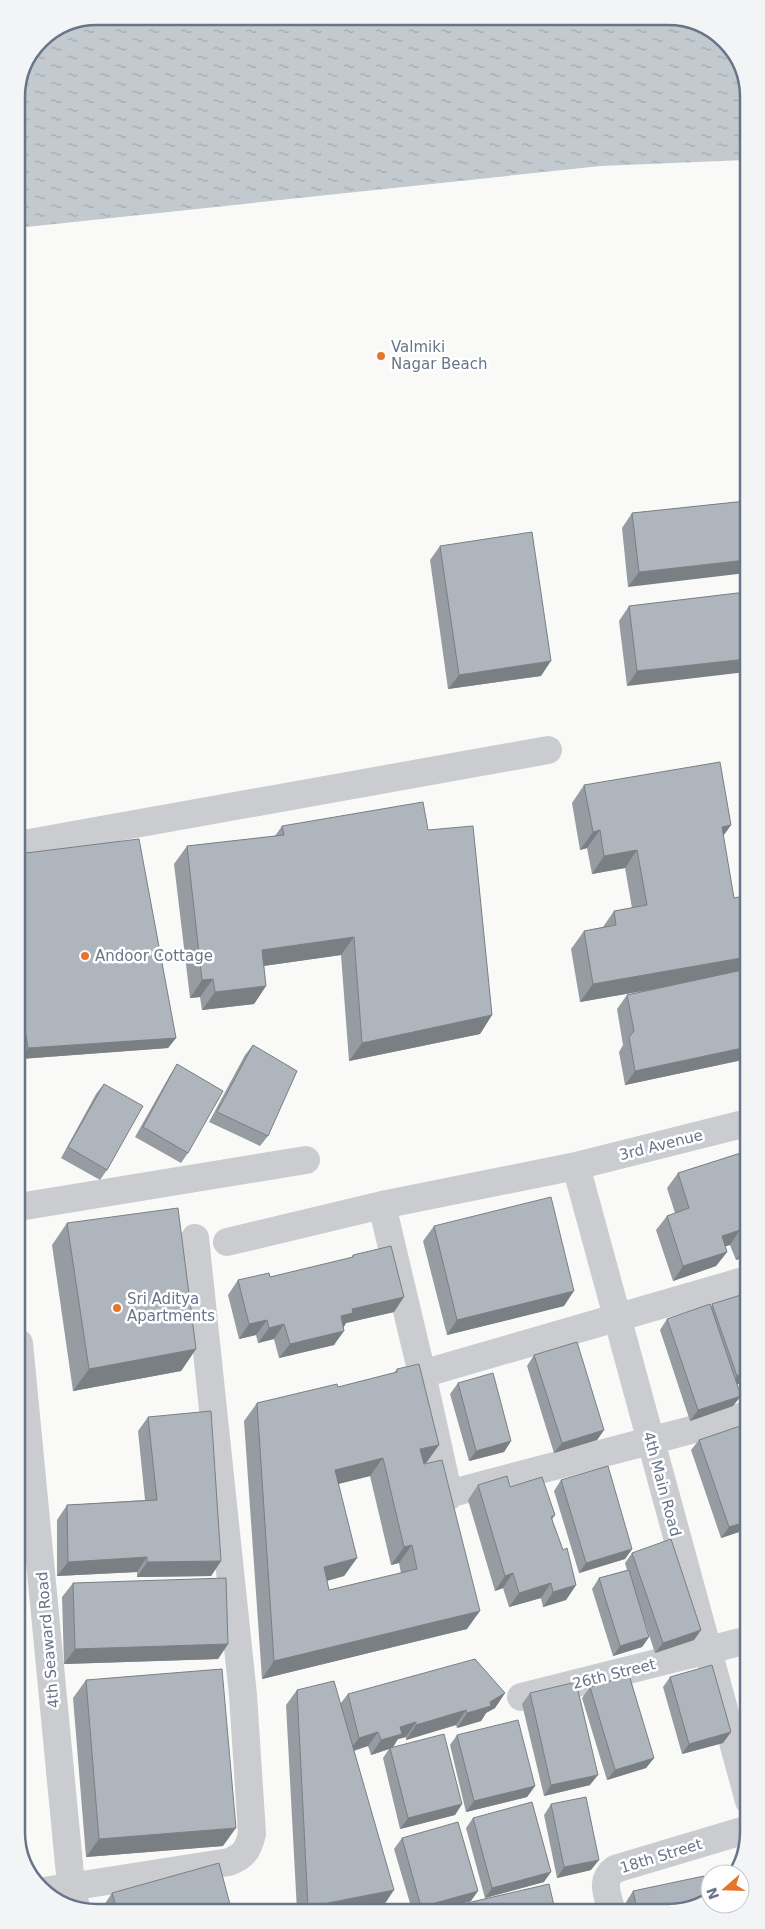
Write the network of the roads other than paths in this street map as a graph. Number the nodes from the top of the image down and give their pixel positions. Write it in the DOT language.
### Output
graph roads {
  1 [pos="548,750"];
  2 [pos="25,844"];
  3 [pos="740,1125"];
  4 [pos="306,1160"];
  5 [pos="576,1166"];
  6 [pos="382,1205"];
  7 [pos="25,1206"];
  8 [pos="195,1238"];
  9 [pos="227,1242"];
  10 [pos="740,1282"];
  11 [pos="617,1319"];
  12 [pos="422,1374"];
  13 [pos="25,1402"];
  14 [pos="740,1417"];
  15 [pos="651,1442"];
  16 [pos="448,1494"];
  17 [pos="455,1522"];
  18 [pos="740,1642"];
  19 [pos="707,1650"];
  20 [pos="521,1697"];
  21 [pos="740,1769"];
  22 [pos="740,1832"];
  23 [pos="60,1893"];
  24 [pos="74,1896"];
  25 [pos="610,1904"];
  1 -- 2 [label="street"];
  3 -- 5 [label="street, 3rd Avenue"];
  4 -- 7 [label="street"];
  5 -- 6 [label="street, 3rd Avenue"];
  5 -- 11 [label="street, 4th Main Road"];
  6 -- 9 [label="street, 3rd Avenue"];
  6 -- 12 [label="street"];
  8 -- 24 [label="street"];
  10 -- 11 [label="street"];
  11 -- 12 [label="street"];
  11 -- 15 [label="street, 4th Main Road"];
  12 -- 16 [label="street"];
  13 -- 24 [label="street, 4th Seaward Road"];
  14 -- 15 [label="street"];
  15 -- 16 [label="street"];
  15 -- 19 [label="street, 4th Main Road"];
  16 -- 17 [label="street"];
  18 -- 19 [label="street, 26th Street"];
  19 -- 20 [label="street, 26th Street"];
  19 -- 21 [label="street, 4th Main Road"];
  22 -- 25 [label="street, 18th Street"];
  23 -- 24 [label="street"];
}
